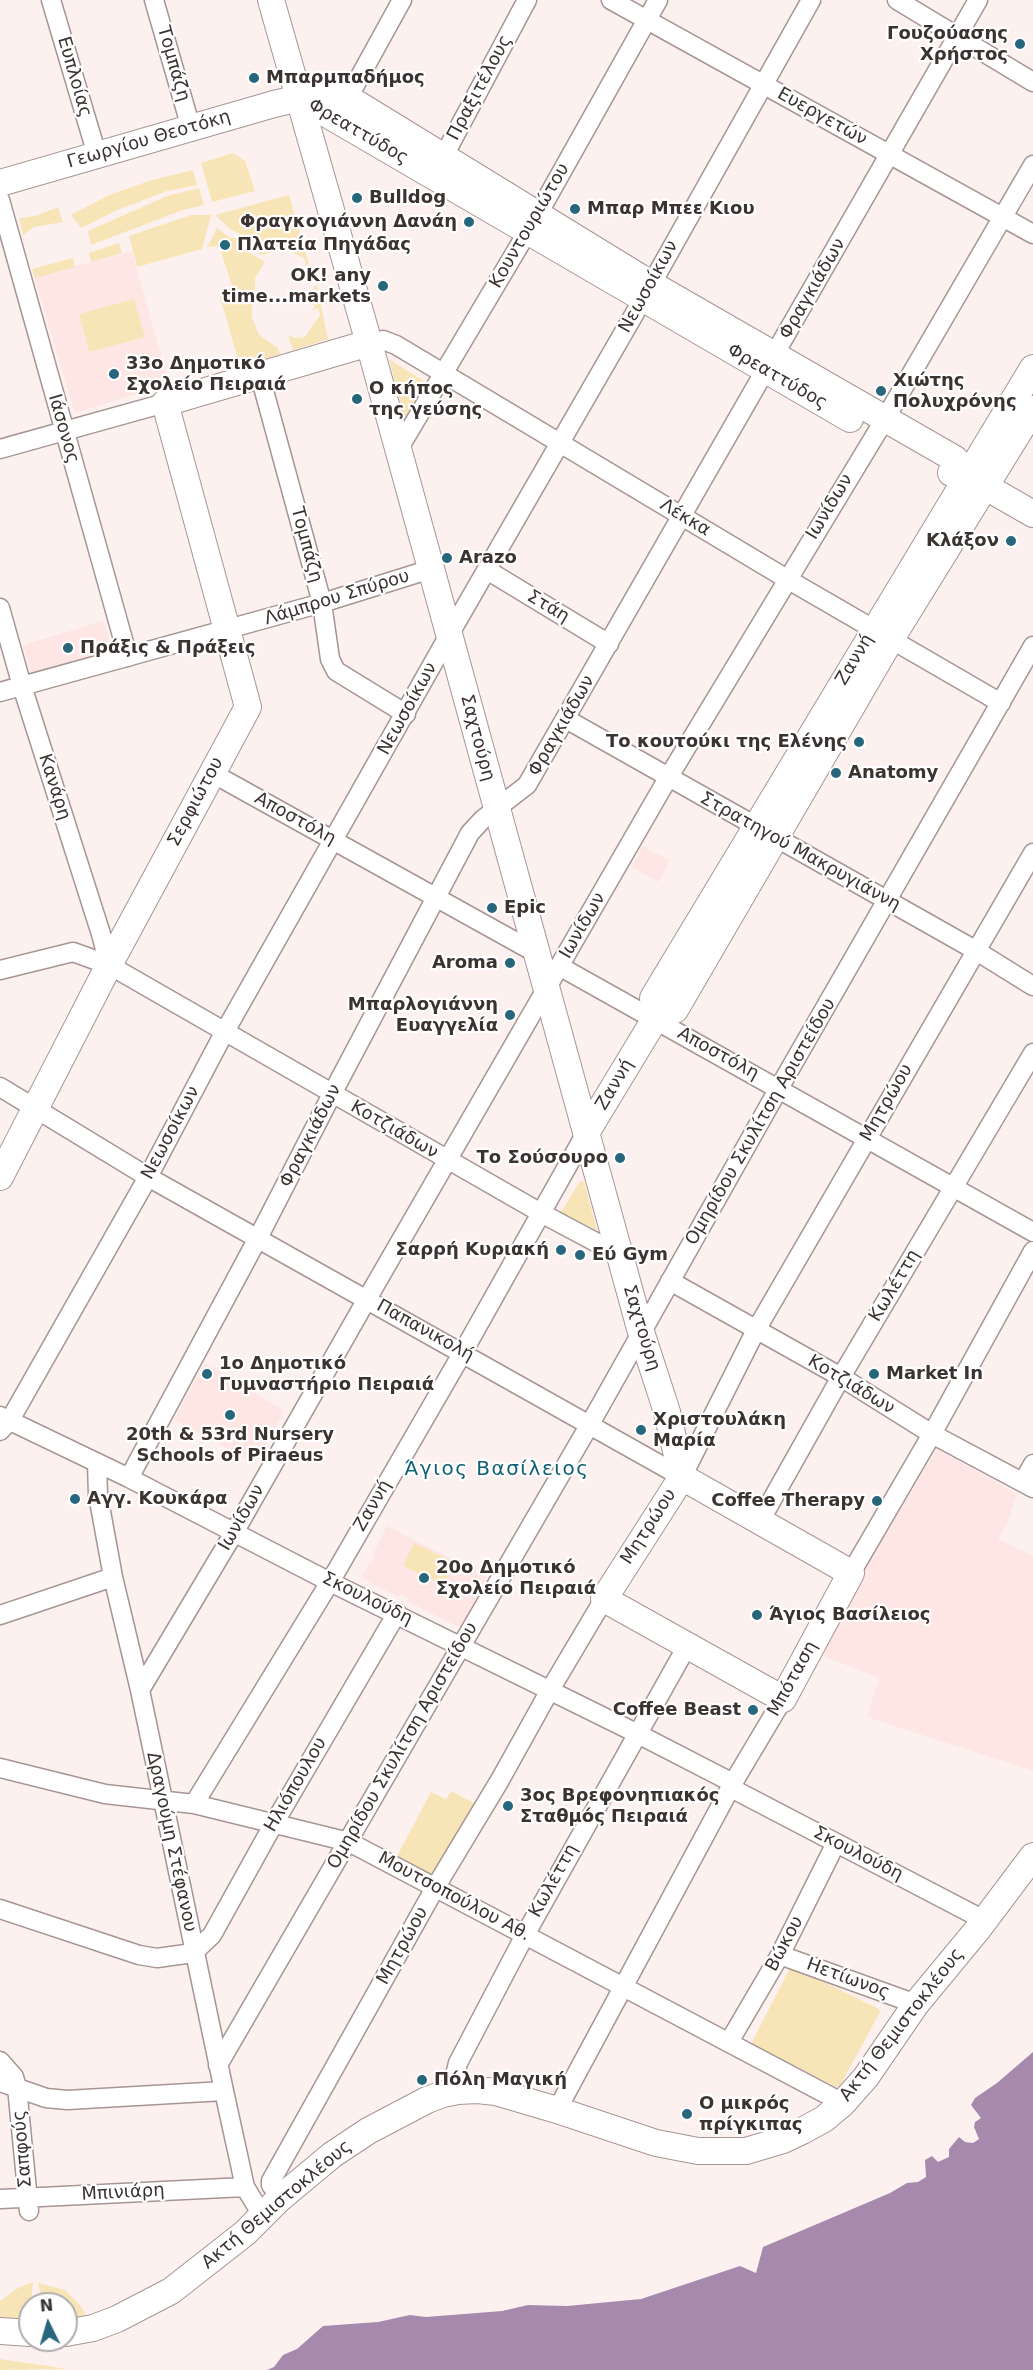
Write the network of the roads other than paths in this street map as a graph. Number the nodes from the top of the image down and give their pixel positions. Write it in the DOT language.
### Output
graph roads {
  1 [pos="51,0"];
  2 [pos="154,0"];
  3 [pos="271,0"];
  4 [pos="402,0"];
  5 [pos="527,0"];
  6 [pos="611,0"];
  7 [pos="658,0"];
  8 [pos="811,0"];
  9 [pos="897,0"];
  10 [pos="978,0"];
  11 [pos="647,20"];
  12 [pos="958,36"];
  13 [pos="1033,82"];
  14 [pos="764,85"];
  15 [pos="298,98"];
  16 [pos="348,98"];
  17 [pos="191,128"];
  18 [pos="97,155"];
  19 [pos="890,155"];
  20 [pos="1033,165"];
  21 [pos="438,166"];
  22 [pos="0,183"];
  23 [pos="0,200"];
  24 [pos="1003,217"];
  25 [pos="533,223"];
  26 [pos="1033,234"];
  27 [pos="647,291"];
  28 [pos="369,344"];
  29 [pos="770,363"];
  30 [pos="1033,368"];
  31 [pos="444,373"];
  32 [pos="260,376"];
  33 [pos="165,403"];
  34 [pos="1033,409"];
  35 [pos="880,426"];
  36 [pos="64,432"];
  37 [pos="560,443"];
  38 [pos="0,449"];
  39 [pos="398,450"];
  40 [pos="976,481"];
  41 [pos="1033,514"];
  42 [pos="682,516"];
  43 [pos="431,569"];
  44 [pos="487,570"];
  45 [pos="787,579"];
  46 [pos="322,603"];
  47 [pos="0,608"];
  48 [pos="226,630"];
  49 [pos="882,634"];
  50 [pos="449,635"];
  51 [pos="609,644"];
  52 [pos="1033,646"];
  53 [pos="128,657"];
  54 [pos="1025,677"];
  55 [pos="22,686"];
  56 [pos="0,692"];
  57 [pos="1001,703"];
  58 [pos="406,714"];
  59 [pos="566,719"];
  60 [pos="212,773"];
  61 [pos="668,778"];
  62 [pos="496,809"];
  63 [pos="766,833"];
  64 [pos="334,841"];
  65 [pos="1033,853"];
  66 [pos="436,898"];
  67 [pos="888,902"];
  68 [pos="975,950"];
  69 [pos="536,953"];
  70 [pos="108,965"];
  71 [pos="559,966"];
  72 [pos="0,970"];
  73 [pos="1033,986"];
  74 [pos="546,990"];
  75 [pos="655,1018"];
  76 [pos="224,1033"];
  77 [pos="1033,1053"];
  78 [pos="0,1087"];
  79 [pos="779,1088"];
  80 [pos="332,1094"];
  81 [pos="36,1108"];
  82 [pos="586,1133"];
  83 [pos="867,1138"];
  84 [pos="447,1160"];
  85 [pos="0,1177"];
  86 [pos="148,1177"];
  87 [pos="954,1187"];
  88 [pos="541,1213"];
  89 [pos="1033,1232"];
  90 [pos="258,1238"];
  91 [pos="1033,1251"];
  92 [pos="620,1255"];
  93 [pos="670,1281"];
  94 [pos="367,1299"];
  95 [pos="756,1330"];
  96 [pos="641,1332"];
  97 [pos="463,1352"];
  98 [pos="841,1377"];
  99 [pos="3,1422"];
  100 [pos="590,1424"];
  101 [pos="932,1434"];
  102 [pos="97,1463"];
  103 [pos="1033,1464"];
  104 [pos="682,1476"];
  105 [pos="129,1478"];
  106 [pos="1028,1485"];
  107 [pos="760,1521"];
  108 [pos="235,1531"];
  109 [pos="851,1573"];
  110 [pos="113,1577"];
  111 [pos="330,1582"];
  112 [pos="604,1599"];
  113 [pos="397,1613"];
  114 [pos="0,1615"];
  115 [pos="687,1646"];
  116 [pos="461,1647"];
  117 [pos="140,1690"];
  118 [pos="550,1690"];
  119 [pos="783,1699"];
  120 [pos="636,1733"];
  121 [pos="0,1768"];
  122 [pos="732,1786"];
  123 [pos="162,1800"];
  124 [pos="194,1804"];
  125 [pos="273,1825"];
  126 [pos="349,1842"];
  127 [pos="836,1843"];
  128 [pos="1033,1856"];
  129 [pos="435,1888"];
  130 [pos="0,1909"];
  131 [pos="984,1920"];
  132 [pos="525,1935"];
  133 [pos="193,1953"];
  134 [pos="780,1955"];
  135 [pos="623,1987"];
  136 [pos="916,2004"];
  137 [pos="729,2042"];
  138 [pos="0,2061"];
  139 [pos="218,2065"];
  140 [pos="9,2084"];
  141 [pos="224,2091"];
  142 [pos="458,2091"];
  143 [pos="843,2103"];
  144 [pos="557,2110"];
  145 [pos="245,2187"];
  146 [pos="281,2198"];
  147 [pos="0,2199"];
  148 [pos="28,2204"];
  149 [pos="262,2215"];
  150 [pos="0,2331"];
  151 [pos="78,2331"];
  152 [pos="18,2332"];
  1 -- 18 [label="street, Ευπλοίας"];
  2 -- 17 [label="street, Τομπάζη"];
  3 -- 15 [label="street, Σαχτούρη"];
  4 -- 16 [label="street"];
  5 -- 21 [label="street, Πραξιτέλους"];
  6 -- 11 [label="street, Ευεργετών"];
  7 -- 11 [label="street, Κουντουριώτου"];
  8 -- 14 [label="street, Νεωσοίκων"];
  9 -- 12 [label="street"];
  10 -- 12 [label="street, Φραγκιάδων"];
  11 -- 14 [label="street, Ευεργετών"];
  11 -- 25 [label="street, Κουντουριώτου"];
  12 -- 13 [label="street"];
  12 -- 19 [label="street, Φραγκιάδων"];
  14 -- 19 [label="street, Ευεργετών"];
  14 -- 27 [label="street, Νεωσοίκων"];
  15 -- 16 [label="street, Φρεαττύδος"];
  15 -- 17 [label="street, Γεωργίου Θεοτόκη"];
  15 -- 21 [label="street, Φρεαττύδος"];
  15 -- 28 [label="street, Σαχτούρη"];
  16 -- 21 [label="street, Φρεαττύδος"];
  17 -- 18 [label="street, Γεωργίου Θεοτόκη"];
  18 -- 22 [label="street, Γεωργίου Θεοτόκη"];
  19 -- 24 [label="street, Ευεργετών"];
  19 -- 29 [label="street, Φραγκιάδων"];
  20 -- 24 [label="street, Ιωνίδων"];
  21 -- 25 [label="street, Φρεαττύδος"];
  23 -- 36 [label="street, Ιάσονος"];
  24 -- 26 [label="street, Ευεργετών"];
  24 -- 35 [label="street, Ιωνίδων"];
  25 -- 27 [label="street, Φρεαττύδος"];
  25 -- 31 [label="street, Κουντουριώτου"];
  27 -- 29 [label="street, Φρεαττύδος"];
  27 -- 37 [label="street, Νεωσοίκων"];
  28 -- 31 [label="street, Λέκκα"];
  28 -- 32 [label="street"];
  28 -- 39 [label="street, Σαχτούρη"];
  29 -- 35 [label="street, Φρεαττύδος"];
  29 -- 42 [label="street, Φραγκιάδων"];
  30 -- 40 [label="street, Ζαννή"];
  31 -- 37 [label="street, Λέκκα"];
  31 -- 39 [label="street, Κουντουριώτου"];
  32 -- 33 [label="street"];
  32 -- 46 [label="street, Τομπάζη"];
  33 -- 36 [label="street"];
  33 -- 48 [label="street, Σερφιώτου"];
  34 -- 40 [label="street, Ζαννή"];
  35 -- 40 [label="street, Φρεαττύδος"];
  35 -- 45 [label="street, Ιωνίδων"];
  36 -- 38 [label="street"];
  36 -- 53 [label="street, Ιάσονος"];
  37 -- 42 [label="street, Λέκκα"];
  37 -- 44 [label="street, Νεωσοίκων"];
  39 -- 43 [label="street, Σαχτούρη"];
  40 -- 41 [label="street, Φρεαττύδος"];
  40 -- 49 [label="street, Ζαννή"];
  42 -- 45 [label="street, Λέκκα"];
  42 -- 51 [label="street, Φραγκιάδων"];
  43 -- 46 [label="street, Λάμπρου Σπύρου"];
  43 -- 50 [label="street, Σαχτούρη"];
  44 -- 50 [label="street, Νεωσοίκων"];
  44 -- 51 [label="street, Στάη"];
  45 -- 49 [label="street, Λέκκα"];
  45 -- 61 [label="street, Ιωνίδων"];
  46 -- 48 [label="street, Λάμπρου Σπύρου"];
  46 -- 58 [label="street, Τομπάζη"];
  47 -- 55 [label="street, Κανάρη"];
  48 -- 53 [label="street, Λάμπρου Σπύρου"];
  48 -- 60 [label="street, Σερφιώτου"];
  49 -- 57 [label="street, Λέκκα"];
  49 -- 63 [label="street, Ζαννή"];
  50 -- 58 [label="street, Νεωσοίκων"];
  50 -- 62 [label="street, Σαχτούρη"];
  51 -- 59 [label="street, Φραγκιάδων"];
  52 -- 54 [label="street, Ομηρίδου Σκυλίτση Αριστείδου"];
  53 -- 55 [label="street, Λάμπρου Σπύρου"];
  54 -- 57 [label="street, Ομηρίδου Σκυλίτση Αριστείδου"];
  55 -- 56 [label="street, Λάμπρου Σπύρου"];
  55 -- 70 [label="street, Κανάρη"];
  57 -- 67 [label="street, Ομηρίδου Σκυλίτση Αριστείδου"];
  58 -- 64 [label="street, Νεωσοίκων"];
  59 -- 61 [label="street, Στρατηγού Μακρυγιάννη"];
  59 -- 62 [label="street, Φραγκιάδων"];
  60 -- 64 [label="street, Αποστόλη"];
  60 -- 70 [label="street, Σερφιώτου"];
  61 -- 63 [label="street, Στρατηγού Μακρυγιάννη"];
  61 -- 71 [label="street, Ιωνίδων"];
  62 -- 66 [label="street, Φραγκιάδων"];
  62 -- 69 [label="street, Σαχτούρη"];
  63 -- 67 [label="street, Στρατηγού Μακρυγιάννη"];
  63 -- 75 [label="street, Ζαννή"];
  64 -- 66 [label="street, Αποστόλη"];
  64 -- 76 [label="street, Νεωσοίκων"];
  65 -- 68 [label="street, Μητρώου"];
  66 -- 69 [label="street, Αποστόλη"];
  66 -- 80 [label="street, Φραγκιάδων"];
  67 -- 68 [label="street, Στρατηγού Μακρυγιάννη"];
  67 -- 79 [label="street, Ομηρίδου Σκυλίτση Αριστείδου"];
  68 -- 73 [label="street, Στρατηγού Μακρυγιάννη"];
  68 -- 83 [label="street, Μητρώου"];
  69 -- 74 [label="street, Σαχτούρη"];
  70 -- 72 [label="street, Κοτζιάδων"];
  70 -- 76 [label="street, Κοτζιάδων"];
  70 -- 81 [label="street, Σερφιώτου"];
  71 -- 74 [label="street, Ιωνίδων"];
  71 -- 75 [label="street, Αποστόλη"];
  74 -- 82 [label="street, Σαχτούρη"];
  74 -- 84 [label="street, Ιωνίδων"];
  75 -- 79 [label="street, Αποστόλη"];
  75 -- 82 [label="street, Ζαννή"];
  76 -- 80 [label="street, Κοτζιάδων"];
  76 -- 86 [label="street, Νεωσοίκων"];
  77 -- 87 [label="street, Κωλέττη"];
  78 -- 81 [label="street, Παπανικολή"];
  79 -- 83 [label="street, Αποστόλη"];
  79 -- 93 [label="street, Ομηρίδου Σκυλίτση Αριστείδου"];
  80 -- 84 [label="street, Κοτζιάδων"];
  80 -- 90 [label="street, Φραγκιάδων"];
  81 -- 85 [label="street, Σερφιώτου"];
  81 -- 86 [label="street, Παπανικολή"];
  82 -- 88 [label="street, Ζαννή"];
  82 -- 92 [label="street, Σαχτούρη"];
  83 -- 87 [label="street, Αποστόλη"];
  83 -- 95 [label="street, Μητρώου"];
  84 -- 88 [label="street, Κοτζιάδων"];
  84 -- 94 [label="street, Ιωνίδων"];
  86 -- 90 [label="street, Παπανικολή"];
  86 -- 99 [label="street, Νεωσοίκων"];
  87 -- 89 [label="street, Αποστόλη"];
  87 -- 98 [label="street, Κωλέττη"];
  88 -- 92 [label="street, Κοτζιάδων"];
  88 -- 97 [label="street, Ζαννή"];
  90 -- 94 [label="street, Παπανικολή"];
  90 -- 105 [label="street, Φραγκιάδων"];
  91 -- 101 [label="street, Μπόταση"];
  92 -- 96 [label="street, Σαχτούρη"];
  93 -- 95 [label="street, Κοτζιάδων"];
  93 -- 96 [label="street, Ομηρίδου Σκυλίτση Αριστείδου"];
  94 -- 97 [label="street, Παπανικολή"];
  94 -- 108 [label="street, Ιωνίδων"];
  95 -- 98 [label="street, Κοτζιάδων"];
  95 -- 104 [label="street, Μητρώου"];
  96 -- 100 [label="street, Ομηρίδου Σκυλίτση Αριστείδου"];
  96 -- 104 [label="street, Σαχτούρη"];
  97 -- 100 [label="street, Παπανικολή"];
  97 -- 111 [label="street, Ζαννή"];
  98 -- 101 [label="street, Κοτζιάδων"];
  98 -- 107 [label="street, Κωλέττη"];
  99 -- 102 [label="street, Σκουλούδη"];
  100 -- 104 [label="street, Παπανικολή"];
  100 -- 116 [label="street, Ομηρίδου Σκυλίτση Αριστείδου"];
  101 -- 106 [label="street, Κοτζιάδων"];
  101 -- 109 [label="street, Μπόταση"];
  102 -- 105 [label="street, Σκουλούδη"];
  102 -- 110 [label="street, Δραγούμη Στέφανου"];
  103 -- 106 [label="street"];
  104 -- 107 [label="street, Παπανικολή"];
  104 -- 112 [label="street, Μητρώου"];
  105 -- 108 [label="street, Σκουλούδη"];
  107 -- 109 [label="street, Παπανικολή"];
  108 -- 111 [label="street, Σκουλούδη"];
  108 -- 117 [label="street, Ιωνίδων"];
  109 -- 119 [label="street, Μπόταση"];
  110 -- 114 [label="street"];
  110 -- 117 [label="street, Δραγούμη Στέφανου"];
  111 -- 113 [label="street, Σκουλούδη"];
  111 -- 124 [label="street, Ζαννή"];
  112 -- 115 [label="street"];
  112 -- 118 [label="street, Μητρώου"];
  113 -- 116 [label="street, Σκουλούδη"];
  113 -- 125 [label="street, Ηλιόπουλου"];
  115 -- 119 [label="street"];
  115 -- 120 [label="street, Κωλέττη"];
  116 -- 118 [label="street, Σκουλούδη"];
  116 -- 126 [label="street, Ομηρίδου Σκυλίτση Αριστείδου"];
  117 -- 123 [label="street, Δραγούμη Στέφανου"];
  118 -- 120 [label="street, Σκουλούδη"];
  118 -- 129 [label="street, Μητρώου"];
  119 -- 122 [label="street, Μπόταση"];
  120 -- 122 [label="street, Σκουλούδη"];
  120 -- 132 [label="street, Κωλέττη"];
  121 -- 123 [label="street, Μουτσοπούλου Αθ."];
  122 -- 127 [label="street, Σκουλούδη"];
  122 -- 135 [label="street, Μπόταση"];
  123 -- 124 [label="street, Μουτσοπούλου Αθ."];
  123 -- 133 [label="street, Δραγούμη Στέφανου"];
  124 -- 125 [label="street, Μουτσοπούλου Αθ."];
  125 -- 126 [label="street, Μουτσοπούλου Αθ."];
  125 -- 133 [label="street, Ηλιόπουλου"];
  126 -- 129 [label="street, Μουτσοπούλου Αθ."];
  126 -- 139 [label="street, Ομηρίδου Σκυλίτση Αριστείδου"];
  127 -- 131 [label="street, Σκουλούδη"];
  127 -- 134 [label="street, Βώκου"];
  128 -- 131 [label="street, Ακτή Θεμιστοκλέους"];
  129 -- 132 [label="street, Μουτσοπούλου Αθ."];
  129 -- 146 [label="street, Μητρώου"];
  130 -- 133 [label="street"];
  131 -- 136 [label="street, Ακτή Θεμιστοκλέους"];
  132 -- 135 [label="street, Μουτσοπούλου Αθ."];
  132 -- 142 [label="street, Κωλέττη"];
  133 -- 139 [label="street, Δραγούμη Στέφανου"];
  134 -- 136 [label="street, Ηετίωνος"];
  134 -- 137 [label="street, Βώκου"];
  135 -- 137 [label="street, Μουτσοπούλου Αθ."];
  135 -- 144 [label="street, Μπόταση"];
  136 -- 143 [label="street, Ακτή Θεμιστοκλέους"];
  137 -- 143 [label="street, Μουτσοπούλου Αθ."];
  138 -- 140 [label="street"];
  139 -- 141 [label="street, Δραγούμη Στέφανου"];
  140 -- 141 [label="street"];
  140 -- 148 [label="street, Σαπφούς"];
  141 -- 145 [label="street, Δραγούμη Στέφανου"];
  142 -- 144 [label="street, Ακτή Θεμιστοκλέους"];
  142 -- 146 [label="street, Ακτή Θεμιστοκλέους"];
  143 -- 144 [label="street, Ακτή Θεμιστοκλέους"];
  145 -- 148 [label="street, Μπινιάρη"];
  145 -- 149 [label="street, Δραγούμη Στέφανου"];
  146 -- 149 [label="street, Ακτή Θεμιστοκλέους"];
  147 -- 148 [label="street, Μπινιάρη"];
  149 -- 151 [label="street, Ακτή Θεμιστοκλέους"];
  150 -- 152 [label="street"];
}
